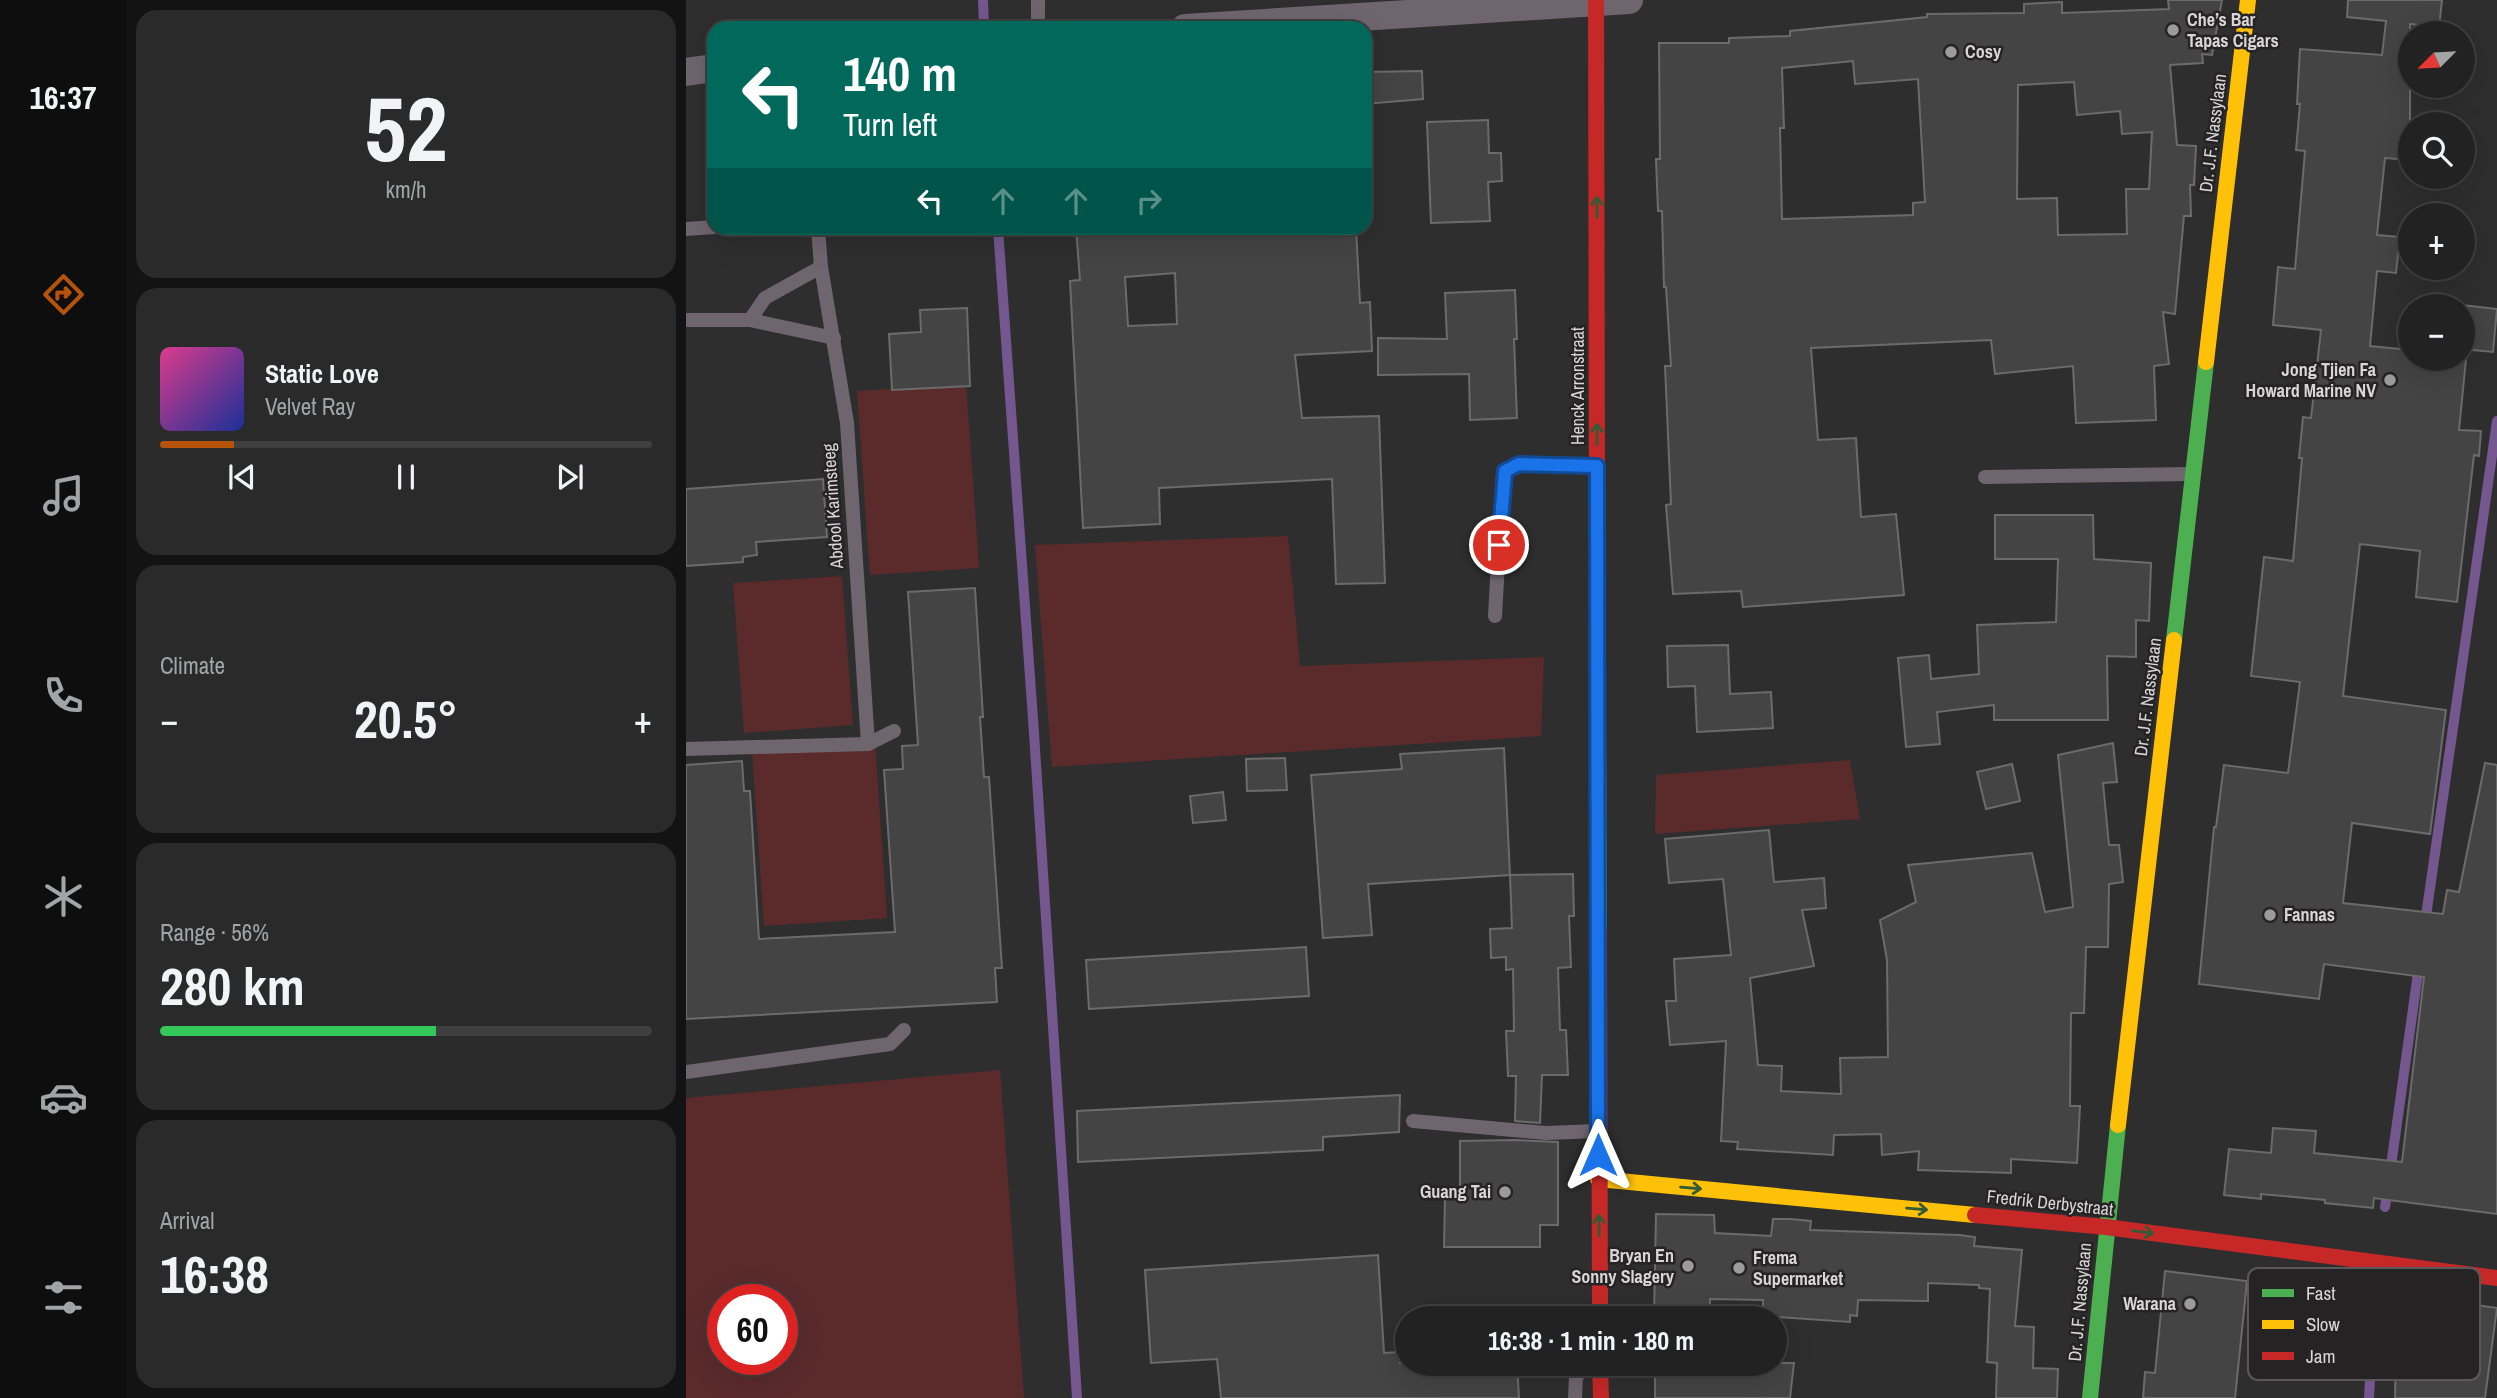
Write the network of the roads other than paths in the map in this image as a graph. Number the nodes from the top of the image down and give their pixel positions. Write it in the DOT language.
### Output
graph roads {
  1 [pos="1038,0"];
  2 [pos="1629,0"];
  3 [pos="2248,0"];
  4 [pos="1596,1"];
  5 [pos="1038,21"];
  6 [pos="1292,21"];
  7 [pos="707,69"];
  8 [pos="686,72"];
  9 [pos="707,228"];
  10 [pos="686,229"];
  11 [pos="819,235"];
  12 [pos="821,267"];
  13 [pos="686,320"];
  14 [pos="750,320"];
  15 [pos="834,338"];
  16 [pos="1597,466"];
  17 [pos="2194,474"];
  18 [pos="1985,477"];
  19 [pos="1494,616"];
  20 [pos="894,731"];
  21 [pos="868,744"];
  22 [pos="686,749"];
  23 [pos="904,1030"];
  24 [pos="686,1072"];
  25 [pos="1413,1121"];
  26 [pos="1598,1131"];
  27 [pos="1598,1179"];
  28 [pos="2106,1227"];
  29 [pos="2420,1268"];
  30 [pos="1600,1306"];
  31 [pos="1576,1376"];
  32 [pos="1600,1376"];
  33 [pos="1575,1398"];
  34 [pos="1601,1398"];
  35 [pos="2090,1398"];
  1 -- 5 [label="lane"];
  2 -- 4 [label="street"];
  3 -- 17 [label="main road, Dr. J.F. Nassylaan"];
  4 -- 6 [label="street"];
  16 -- 4 [label="main road, Henck Arronstraat, one-way"];
  7 -- 8 [label="street"];
  9 -- 10 [label="lane"];
  11 -- 12 [label="lane, Abdool Karimsteeg"];
  12 -- 14 [label="lane"];
  12 -- 15 [label="lane, Abdool Karimsteeg"];
  13 -- 14 [label="lane"];
  14 -- 15 [label="lane"];
  15 -- 21 [label="lane, Abdool Karimsteeg"];
  16 -- 19 [label="lane"];
  16 -- 26 [label="main road, Henck Arronstraat"];
  17 -- 18 [label="lane"];
  17 -- 28 [label="main road, Dr. J.F. Nassylaan"];
  20 -- 21 [label="lane"];
  21 -- 22 [label="lane"];
  23 -- 24 [label="lane"];
  25 -- 26 [label="lane"];
  26 -- 27 [label="main road, Henck Arronstraat"];
  27 -- 28 [label="main road, Fredrik Derbystraat, one-way"];
  30 -- 27 [label="main road, Henck Arronstraat, one-way"];
  28 -- 29 [label="main road, Fredrik Derbystraat, one-way"];
  28 -- 35 [label="main road, Dr. J.F. Nassylaan"];
  31 -- 33 [label="lane"];
  32 -- 34 [label="main road"];
}
